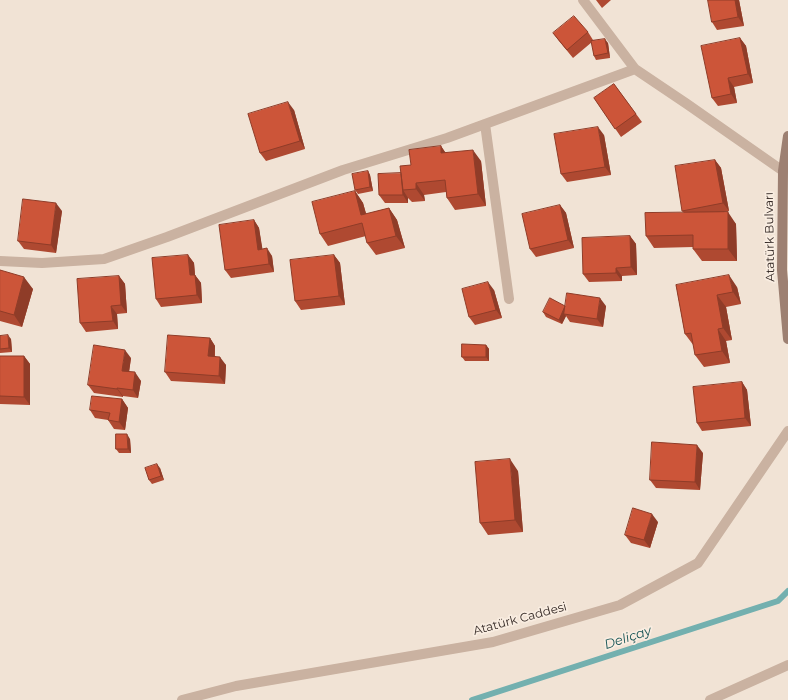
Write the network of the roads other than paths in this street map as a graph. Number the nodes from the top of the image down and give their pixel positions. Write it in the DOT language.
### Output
graph roads {
  1 [pos="583,0"];
  2 [pos="635,69"];
  3 [pos="485,124"];
  4 [pos="788,136"];
  5 [pos="782,171"];
  6 [pos="0,262"];
  7 [pos="785,268"];
  8 [pos="509,299"];
  9 [pos="788,339"];
  10 [pos="788,431"];
  11 [pos="788,665"];
  12 [pos="182,700"];
  13 [pos="710,700"];
  1 -- 2 [label="street"];
  2 -- 3 [label="street"];
  2 -- 5 [label="street"];
  3 -- 6 [label="street"];
  3 -- 8 [label="street"];
  4 -- 5 [label="main road, Atatürk Bulvarı"];
  5 -- 7 [label="main road, Atatürk Bulvarı"];
  7 -- 9 [label="main road, Atatürk Bulvarı"];
  10 -- 12 [label="street, Atatürk Caddesi"];
  11 -- 13 [label="street"];
}
